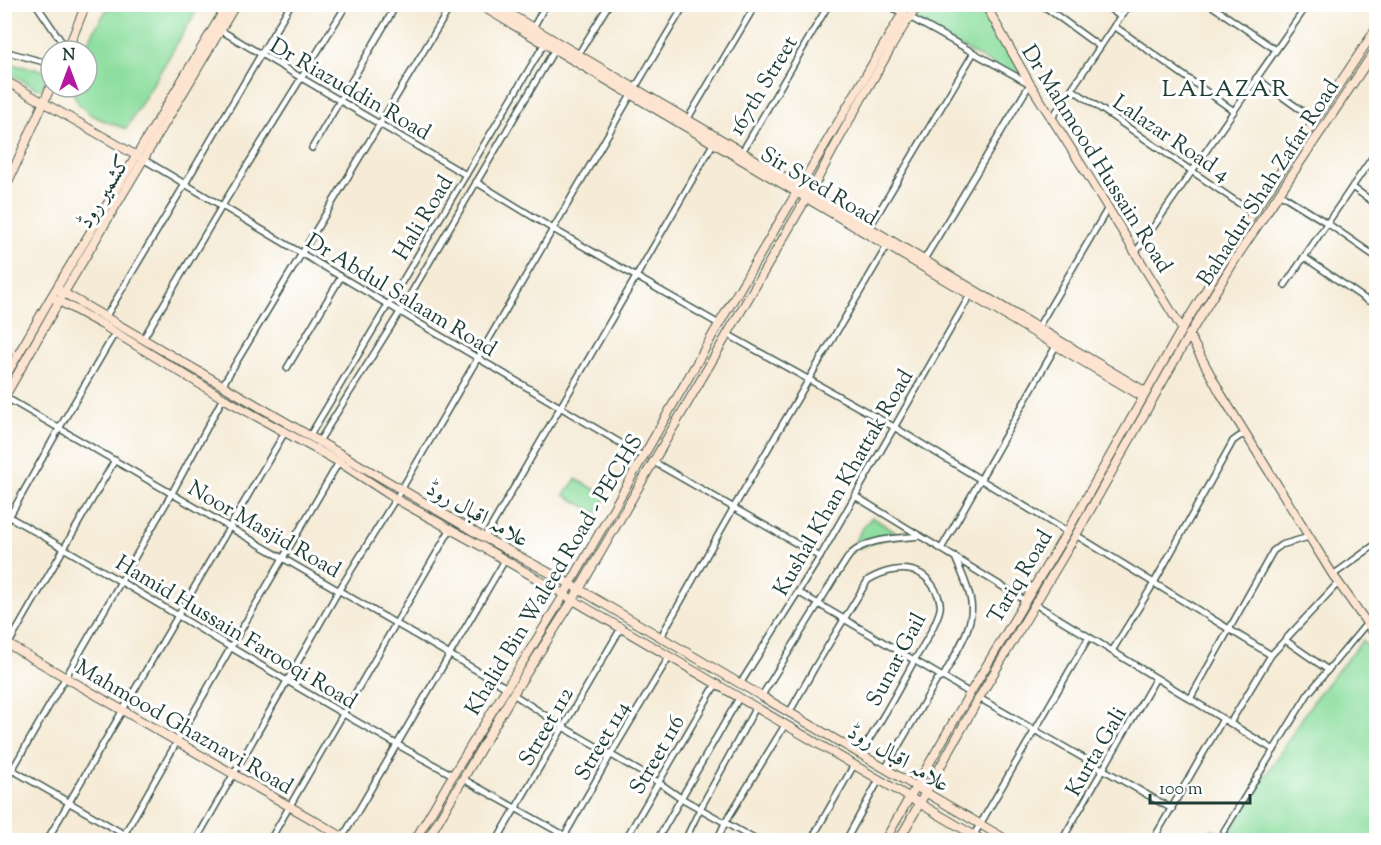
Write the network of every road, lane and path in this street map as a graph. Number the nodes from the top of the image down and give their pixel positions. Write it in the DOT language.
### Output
graph roads {
  1 [pos="36,4"];
  2 [pos="86,4"];
  3 [pos="228,4"];
  4 [pos="236,4"];
  5 [pos="291,4"];
  6 [pos="347,4"];
  7 [pos="397,4"];
  8 [pos="452,4"];
  9 [pos="478,4"];
  10 [pos="493,4"];
  11 [pos="546,4"];
  12 [pos="609,4"];
  13 [pos="685,4"];
  14 [pos="756,4"];
  15 [pos="829,4"];
  16 [pos="886,4"];
  17 [pos="908,4"];
  18 [pos="920,4"];
  19 [pos="986,4"];
  20 [pos="1041,4"];
  21 [pos="1103,4"];
  22 [pos="1129,4"];
  23 [pos="1209,4"];
  24 [pos="1308,4"];
  25 [pos="905,16"];
  26 [pos="1121,17"];
  27 [pos="1114,26"];
  28 [pos="533,28"];
  29 [pos="1377,29"];
  30 [pos="220,30"];
  31 [pos="60,39"];
  32 [pos="72,39"];
  33 [pos="546,41"];
  34 [pos="556,46"];
  35 [pos="1100,46"];
  36 [pos="1276,50"];
  37 [pos="4,51"];
  38 [pos="1376,51"];
  39 [pos="261,54"];
  40 [pos="973,54"];
  41 [pos="578,55"];
  42 [pos="39,61"];
  43 [pos="302,78"];
  44 [pos="1257,78"];
  45 [pos="4,80"];
  46 [pos="1030,84"];
  47 [pos="1071,89"];
  48 [pos="633,92"];
  49 [pos="45,99"];
  50 [pos="340,101"];
  51 [pos="649,101"];
  52 [pos="43,103"];
  53 [pos="1234,111"];
  54 [pos="1052,118"];
  55 [pos="687,120"];
  56 [pos="1316,120"];
  57 [pos="380,124"];
  58 [pos="713,144"];
  59 [pos="312,148"];
  60 [pos="728,148"];
  61 [pos="742,152"];
  62 [pos="1377,152"];
  63 [pos="140,158"];
  64 [pos="1192,171"];
  65 [pos="467,174"];
  66 [pos="807,174"];
  67 [pos="477,180"];
  68 [pos="817,180"];
  69 [pos="462,182"];
  70 [pos="185,184"];
  71 [pos="1352,187"];
  72 [pos="472,189"];
  73 [pos="4,191"];
  74 [pos="796,192"];
  75 [pos="1279,193"];
  76 [pos="806,198"];
  77 [pos="1377,204"];
  78 [pos="222,206"];
  79 [pos="1108,208"];
  80 [pos="1253,213"];
  81 [pos="1327,223"];
  82 [pos="554,229"];
  83 [pos="868,231"];
  84 [pos="887,246"];
  85 [pos="1136,252"];
  86 [pos="301,253"];
  87 [pos="1304,257"];
  88 [pos="1377,257"];
  89 [pos="922,263"];
  90 [pos="341,277"];
  91 [pos="637,277"];
  92 [pos="1285,285"];
  93 [pos="1377,289"];
  94 [pos="60,291"];
  95 [pos="970,296"];
  96 [pos="55,299"];
  97 [pos="388,305"];
  98 [pos="400,312"];
  99 [pos="103,321"];
  100 [pos="719,324"];
  101 [pos="1182,329"];
  102 [pos="1036,331"];
  103 [pos="115,333"];
  104 [pos="727,334"];
  105 [pos="1189,336"];
  106 [pos="143,339"];
  107 [pos="1056,346"];
  108 [pos="477,358"];
  109 [pos="287,368"];
  110 [pos="4,379"];
  111 [pos="810,379"];
  112 [pos="222,386"];
  113 [pos="1145,395"];
  114 [pos="5,397"];
  115 [pos="223,398"];
  116 [pos="561,407"];
  117 [pos="60,427"];
  118 [pos="894,427"];
  119 [pos="285,432"];
  120 [pos="310,435"];
  121 [pos="1246,435"];
  122 [pos="320,440"];
  123 [pos="305,444"];
  124 [pos="315,449"];
  125 [pos="644,457"];
  126 [pos="116,460"];
  127 [pos="652,461"];
  128 [pos="339,462"];
  129 [pos="981,480"];
  130 [pos="401,490"];
  131 [pos="172,493"];
  132 [pos="855,496"];
  133 [pos="396,499"];
  134 [pos="734,507"];
  135 [pos="7,516"];
  136 [pos="4,526"];
  137 [pos="229,526"];
  138 [pos="450,530"];
  139 [pos="1066,532"];
  140 [pos="1076,535"];
  141 [pos="920,536"];
  142 [pos="1309,537"];
  143 [pos="485,538"];
  144 [pos="1377,544"];
  145 [pos="481,546"];
  146 [pos="63,548"];
  147 [pos="941,549"];
  148 [pos="282,557"];
  149 [pos="820,557"];
  150 [pos="955,557"];
  151 [pos="505,560"];
  152 [pos="1333,575"];
  153 [pos="121,581"];
  154 [pos="1154,582"];
  155 [pos="1338,583"];
  156 [pos="570,584"];
  157 [pos="579,589"];
  158 [pos="339,590"];
  159 [pos="798,592"];
  160 [pos="564,595"];
  161 [pos="573,600"];
  162 [pos="1026,601"];
  163 [pos="819,604"];
  164 [pos="1035,604"];
  165 [pos="178,615"];
  166 [pos="844,620"];
  167 [pos="1367,623"];
  168 [pos="396,624"];
  169 [pos="621,628"];
  170 [pos="1230,630"];
  171 [pos="1376,633"];
  172 [pos="1089,637"];
  173 [pos="662,638"];
  174 [pos="1285,640"];
  175 [pos="6,646"];
  176 [pos="231,646"];
  177 [pos="1113,651"];
  178 [pos="449,655"];
  179 [pos="1271,655"];
  180 [pos="669,657"];
  181 [pos="914,660"];
  182 [pos="1328,670"];
  183 [pos="943,677"];
  184 [pos="66,678"];
  185 [pos="1156,678"];
  186 [pos="288,681"];
  187 [pos="716,684"];
  188 [pos="740,684"];
  189 [pos="510,691"];
  190 [pos="970,693"];
  191 [pos="761,697"];
  192 [pos="739,698"];
  193 [pos="980,698"];
  194 [pos="1191,699"];
  195 [pos="756,707"];
  196 [pos="123,711"];
  197 [pos="343,713"];
  198 [pos="789,713"];
  199 [pos="1223,719"];
  200 [pos="1230,723"];
  201 [pos="786,725"];
  202 [pos="563,727"];
  203 [pos="1034,730"];
  204 [pos="177,742"];
  205 [pos="397,745"];
  206 [pos="1274,750"];
  207 [pos="611,754"];
  208 [pos="860,754"];
  209 [pos="4,765"];
  210 [pos="854,765"];
  211 [pos="1103,769"];
  212 [pos="12,770"];
  213 [pos="885,770"];
  214 [pos="234,775"];
  215 [pos="453,775"];
  216 [pos="463,779"];
  217 [pos="879,780"];
  218 [pos="658,782"];
  219 [pos="4,784"];
  220 [pos="916,787"];
  221 [pos="926,793"];
  222 [pos="681,798"];
  223 [pos="910,798"];
  224 [pos="69,803"];
  225 [pos="920,804"];
  226 [pos="290,807"];
  227 [pos="516,808"];
  228 [pos="699,809"];
  229 [pos="1172,809"];
  230 [pos="725,823"];
  231 [pos="980,825"];
  232 [pos="1224,831"];
  233 [pos="122,838"];
  234 [pos="563,838"];
  235 [pos="972,838"];
  236 [pos="47,840"];
  237 [pos="134,840"];
  238 [pos="196,840"];
  239 [pos="270,840"];
  240 [pos="344,840"];
  241 [pos="415,840"];
  242 [pos="427,840"];
  243 [pos="497,840"];
  244 [pos="573,840"];
  245 [pos="625,840"];
  246 [pos="657,840"];
  247 [pos="685,840"];
  248 [pos="717,840"];
  249 [pos="756,840"];
  250 [pos="811,840"];
  251 [pos="846,840"];
  252 [pos="885,840"];
  253 [pos="899,840"];
  254 [pos="982,840"];
  255 [pos="1007,840"];
  256 [pos="1062,840"];
  257 [pos="1153,840"];
  1 -- 31 [label="street"];
  2 -- 32 [label="main road"];
  3 -- 63 [label="main road, کشمیر روڈ"];
  4 -- 30 [label="main road, کشمیر روڈ"];
  5 -- 39 [label="street"];
  6 -- 43 [label="street"];
  7 -- 50 [label="street"];
  8 -- 57 [label="street"];
  9 -- 33 [label="main road, Sir Syed Road"];
  10 -- 28 [label="main road, Sir Syed Road"];
  11 -- 28 [label="street"];
  12 -- 41 [label="street"];
  13 -- 48 [label="street"];
  14 -- 55 [label="street"];
  15 -- 61 [label="street, 167th Street"];
  16 -- 25 [label="street"];
  17 -- 25 [label="main road"];
  18 -- 25 [label="main road"];
  19 -- 46 [label="main road, Dr Mahmood Hussain Road"];
  20 -- 35 [label="street"];
  21 -- 26 [label="street"];
  22 -- 26 [label="street"];
  23 -- 36 [label="street"];
  24 -- 36 [label="street"];
  25 -- 40 [label="street"];
  25 -- 66 [label="main road, Khalid Bin Waleed Road - PECHS"];
  25 -- 68 [label="main road, Khalid Bin Waleed Road - PECHS"];
  26 -- 27 [label="street"];
  27 -- 35 [label="street"];
  27 -- 53 [label="street"];
  28 -- 33 [label="main road, Sir Syed Road"];
  29 -- 56 [label="main road, Bahadur Shah Zafar Road"];
  30 -- 39 [label="street, Dr Riazuddin Road"];
  30 -- 63 [label="main road, کشمیر روڈ"];
  33 -- 34 [label="main road, Sir Syed Road"];
  33 -- 65 [label="street, Hali Road"];
  34 -- 41 [label="main road, Sir Syed Road"];
  34 -- 48 [label="main road, Sir Syed Road"];
  34 -- 67 [label="street, Hali Road"];
  35 -- 47 [label="street"];
  36 -- 44 [label="street"];
  37 -- 42 [label="street"];
  38 -- 75 [label="main road, Bahadur Shah Zafar Road"];
  39 -- 43 [label="street, Dr Riazuddin Road"];
  39 -- 70 [label="street"];
  40 -- 46 [label="street"];
  40 -- 83 [label="street"];
  41 -- 48 [label="main road, Sir Syed Road"];
  43 -- 50 [label="street, Dr Riazuddin Road"];
  43 -- 78 [label="street"];
  44 -- 53 [label="street"];
  44 -- 56 [label="street"];
  45 -- 52 [label="main road"];
  46 -- 54 [label="main road, Dr Mahmood Hussain Road"];
  46 -- 89 [label="street"];
  47 -- 54 [label="street"];
  47 -- 64 [label="street, Lalazar Road 4"];
  48 -- 51 [label="main road, Sir Syed Road"];
  48 -- 82 [label="street"];
  49 -- 52 [label="main road"];
  50 -- 57 [label="street, Dr Riazuddin Road"];
  50 -- 59 [label="street"];
  51 -- 55 [label="main road, Sir Syed Road"];
  51 -- 58 [label="main road, Sir Syed Road"];
  52 -- 63 [label="main road"];
  52 -- 73 [label="main road"];
  53 -- 64 [label="street"];
  54 -- 79 [label="main road, Dr Mahmood Hussain Road"];
  55 -- 60 [label="main road, Sir Syed Road"];
  56 -- 80 [label="main road, Bahadur Shah Zafar Road"];
  57 -- 65 [label="street, Dr Riazuddin Road"];
  57 -- 86 [label="street"];
  58 -- 60 [label="main road, Sir Syed Road"];
  58 -- 91 [label="street"];
  60 -- 61 [label="main road, Sir Syed Road"];
  60 -- 74 [label="main road, Sir Syed Road"];
  61 -- 74 [label="main road, Sir Syed Road"];
  62 -- 71 [label="street"];
  63 -- 70 [label="street, Dr Abdul Salaam Road"];
  63 -- 94 [label="main road, کشمیر روڈ"];
  64 -- 80 [label="street, Lalazar Road 4"];
  64 -- 85 [label="street"];
  65 -- 67 [label="street, Dr Riazuddin Road"];
  65 -- 69 [label="street, Hali Road"];
  66 -- 68 [label="main road"];
  66 -- 74 [label="main road, Khalid Bin Waleed Road - PECHS"];
  67 -- 72 [label="street, Hali Road"];
  67 -- 82 [label="street"];
  68 -- 76 [label="main road, Khalid Bin Waleed Road - PECHS"];
  69 -- 72 [label="street"];
  69 -- 97 [label="street, Hali Road"];
  70 -- 78 [label="street, Dr Abdul Salaam Road"];
  70 -- 99 [label="street"];
  71 -- 77 [label="street"];
  71 -- 81 [label="street"];
  72 -- 98 [label="street, Hali Road"];
  74 -- 76 [label="main road, Sir Syed Road"];
  74 -- 76 [label="main road"];
  74 -- 100 [label="main road, Khalid Bin Waleed Road - PECHS"];
  75 -- 81 [label="street"];
  75 -- 105 [label="main road, Bahadur Shah Zafar Road"];
  76 -- 83 [label="main road, Sir Syed Road"];
  76 -- 104 [label="main road, Khalid Bin Waleed Road - PECHS"];
  78 -- 86 [label="street, Dr Abdul Salaam Road"];
  78 -- 106 [label="street"];
  79 -- 85 [label="main road, Dr Mahmood Hussain Road"];
  79 -- 102 [label="street"];
  80 -- 101 [label="main road, Bahadur Shah Zafar Road"];
  81 -- 87 [label="street"];
  81 -- 88 [label="street"];
  82 -- 91 [label="street"];
  82 -- 108 [label="street"];
  83 -- 84 [label="main road, Sir Syed Road"];
  83 -- 89 [label="main road, Sir Syed Road"];
  84 -- 89 [label="main road, Sir Syed Road"];
  84 -- 111 [label="street"];
  85 -- 101 [label="main road, Dr Mahmood Hussain Road"];
  86 -- 90 [label="street, Dr Abdul Salaam Road"];
  86 -- 112 [label="street"];
  87 -- 92 [label="street"];
  87 -- 93 [label="street"];
  89 -- 95 [label="main road, Sir Syed Road"];
  89 -- 102 [label="main road, Sir Syed Road"];
  90 -- 97 [label="street, Dr Abdul Salaam Road"];
  90 -- 109 [label="street"];
  91 -- 100 [label="street"];
  91 -- 116 [label="street"];
  94 -- 96 [label="main road, کشمیر روڈ"];
  94 -- 99 [label="main road, علامہ اقبال روڈ"];
  95 -- 102 [label="main road, Sir Syed Road"];
  95 -- 118 [label="street, Kushal Khan Khattak Road"];
  96 -- 99 [label="main road, علامہ اقبال روڈ"];
  96 -- 110 [label="main road, کشمیر روڈ"];
  96 -- 114 [label="main road, کشمیر روڈ"];
  97 -- 98 [label="street, Dr Abdul Salaam Road"];
  97 -- 120 [label="street, Hali Road"];
  98 -- 108 [label="street, Dr Abdul Salaam Road"];
  98 -- 122 [label="street, Hali Road"];
  99 -- 103 [label="main road, علامہ اقبال روڈ"];
  99 -- 106 [label="main road, علامہ اقبال روڈ"];
  100 -- 125 [label="main road, Khalid Bin Waleed Road - PECHS"];
  101 -- 113 [label="main road, Tariq Road"];
  102 -- 107 [label="main road, Sir Syed Road"];
  102 -- 113 [label="main road, Sir Syed Road"];
  103 -- 115 [label="main road, علامہ اقبال روڈ"];
  103 -- 117 [label="street"];
  104 -- 111 [label="street"];
  104 -- 127 [label="main road, Khalid Bin Waleed Road - PECHS"];
  105 -- 121 [label="main road"];
  105 -- 140 [label="main road, Tariq Road"];
  106 -- 112 [label="main road, علامہ اقبال روڈ"];
  107 -- 113 [label="main road, Sir Syed Road"];
  107 -- 129 [label="street"];
  108 -- 116 [label="street, Dr Abdul Salaam Road"];
  108 -- 130 [label="street"];
  111 -- 118 [label="street"];
  111 -- 134 [label="street"];
  112 -- 120 [label="main road, علامہ اقبال روڈ"];
  113 -- 139 [label="main road, Tariq Road"];
  114 -- 117 [label="street, Noor Masjid Road"];
  115 -- 119 [label="main road, علامہ اقبال روڈ"];
  115 -- 131 [label="street"];
  116 -- 125 [label="street, Dr Abdul Salaam Road"];
  116 -- 143 [label="street"];
  117 -- 126 [label="street, Noor Masjid Road"];
  117 -- 135 [label="street"];
  118 -- 129 [label="street"];
  118 -- 132 [label="street, Kushal Khan Khattak Road"];
  119 -- 123 [label="main road, علامہ اقبال روڈ"];
  119 -- 137 [label="street"];
  120 -- 122 [label="main road, علامہ اقبال روڈ"];
  120 -- 123 [label="street, Hali Road"];
  121 -- 142 [label="main road"];
  121 -- 154 [label="street"];
  122 -- 124 [label="street, Hali Road"];
  122 -- 130 [label="main road, علامہ اقبال روڈ"];
  123 -- 124 [label="main road, علامہ اقبال روڈ"];
  124 -- 128 [label="main road, علامہ اقبال روڈ"];
  125 -- 156 [label="main road, Khalid Bin Waleed Road - PECHS"];
  126 -- 131 [label="street, Noor Masjid Road"];
  126 -- 146 [label="street"];
  127 -- 134 [label="street"];
  127 -- 157 [label="main road, Khalid Bin Waleed Road - PECHS"];
  128 -- 133 [label="main road, علامہ اقبال روڈ"];
  128 -- 148 [label="street"];
  129 -- 139 [label="street"];
  129 -- 147 [label="street"];
  130 -- 133 [label="street"];
  130 -- 143 [label="main road, علامہ اقبال روڈ"];
  131 -- 137 [label="street, Noor Masjid Road"];
  131 -- 153 [label="street"];
  132 -- 141 [label="street"];
  132 -- 149 [label="street, Kushal Khan Khattak Road"];
  133 -- 138 [label="main road, علامہ اقبال روڈ"];
  133 -- 158 [label="street"];
  134 -- 149 [label="street"];
  134 -- 173 [label="street"];
  135 -- 136 [label="street"];
  135 -- 146 [label="street, Hamid Hussain Farooqi Road"];
  137 -- 148 [label="street, Noor Masjid Road"];
  137 -- 165 [label="street"];
  138 -- 145 [label="main road, علامہ اقبال روڈ"];
  138 -- 168 [label="street"];
  139 -- 162 [label="main road, Tariq Road"];
  140 -- 154 [label="street"];
  140 -- 164 [label="main road, Tariq Road"];
  141 -- 147 [label="street"];
  141 -- 163 [label="street"];
  142 -- 152 [label="main road"];
  142 -- 170 [label="street"];
  143 -- 145 [label="street"];
  143 -- 156 [label="main road, علامہ اقبال روڈ"];
  144 -- 152 [label="street"];
  145 -- 151 [label="main road, علامہ اقبال روڈ"];
  146 -- 153 [label="street, Hamid Hussain Farooqi Road"];
  146 -- 175 [label="street"];
  147 -- 150 [label="street"];
  148 -- 158 [label="street, Noor Masjid Road"];
  148 -- 176 [label="street"];
  149 -- 159 [label="street, Kushal Khan Khattak Road"];
  150 -- 162 [label="street"];
  150 -- 183 [label="street"];
  151 -- 160 [label="main road, علامہ اقبال روڈ"];
  151 -- 178 [label="street"];
  152 -- 155 [label="main road"];
  153 -- 165 [label="street, Hamid Hussain Farooqi Road"];
  153 -- 184 [label="street"];
  154 -- 170 [label="street"];
  154 -- 177 [label="street"];
  155 -- 167 [label="main road"];
  155 -- 174 [label="street"];
  156 -- 157 [label="main road, علامہ اقبال روڈ"];
  156 -- 160 [label="main road, Khalid Bin Waleed Road - PECHS"];
  157 -- 161 [label="main road, Khalid Bin Waleed Road - PECHS"];
  157 -- 173 [label="main road, علامہ اقبال روڈ"];
  158 -- 168 [label="street, Noor Masjid Road"];
  158 -- 186 [label="street"];
  159 -- 163 [label="street"];
  159 -- 188 [label="street, Kushal Khan Khattak Road"];
  160 -- 161 [label="main road, علامہ اقبال روڈ"];
  160 -- 189 [label="main road, Khalid Bin Waleed Road - PECHS"];
  161 -- 169 [label="main road, علامہ اقبال روڈ"];
  161 -- 189 [label="main road, Khalid Bin Waleed Road - PECHS"];
  162 -- 190 [label="main road, Tariq Road"];
  163 -- 166 [label="street"];
  163 -- 191 [label="street"];
  164 -- 172 [label="street"];
  164 -- 193 [label="main road, Tariq Road"];
  165 -- 176 [label="street, Hamid Hussain Farooqi Road"];
  165 -- 196 [label="street"];
  166 -- 181 [label="street"];
  166 -- 181 [label="street, Sunar Gail"];
  166 -- 198 [label="street, Sunar Gail"];
  167 -- 171 [label="main road"];
  167 -- 182 [label="street"];
  168 -- 178 [label="street, Noor Masjid Road"];
  168 -- 197 [label="street"];
  169 -- 180 [label="main road, علامہ اقبال روڈ"];
  169 -- 202 [label="street, Street 112"];
  170 -- 179 [label="street"];
  170 -- 194 [label="street"];
  172 -- 177 [label="street"];
  172 -- 203 [label="street"];
  173 -- 188 [label="main road, علامہ اقبال روڈ"];
  174 -- 179 [label="street"];
  174 -- 182 [label="street"];
  175 -- 184 [label="main road, Mahmood Ghaznavi Road"];
  176 -- 186 [label="street, Hamid Hussain Farooqi Road"];
  176 -- 204 [label="street"];
  177 -- 185 [label="street"];
  178 -- 189 [label="street, Noor Masjid Road"];
  178 -- 205 [label="street"];
  179 -- 200 [label="street"];
  180 -- 187 [label="main road, علامہ اقبال روڈ"];
  180 -- 207 [label="street, Street 114"];
  181 -- 183 [label="street"];
  181 -- 208 [label="street, Sunar Gail"];
  182 -- 206 [label="street"];
  183 -- 190 [label="street"];
  183 -- 213 [label="street"];
  184 -- 196 [label="main road, Mahmood Ghaznavi Road"];
  184 -- 212 [label="street"];
  185 -- 194 [label="street"];
  185 -- 211 [label="street, Kurta Gali"];
  186 -- 197 [label="street, Hamid Hussain Farooqi Road"];
  186 -- 214 [label="street"];
  187 -- 192 [label="main road, علامہ اقبال روڈ"];
  187 -- 218 [label="street, Street 116"];
  188 -- 191 [label="main road, علامہ اقبال روڈ"];
  189 -- 202 [label="street, Noor Masjid Road"];
  189 -- 215 [label="main road, Khalid Bin Waleed Road - PECHS"];
  189 -- 216 [label="main road, Khalid Bin Waleed Road - PECHS"];
  190 -- 220 [label="main road, Tariq Road"];
  191 -- 198 [label="main road, علامہ اقبال روڈ"];
  192 -- 195 [label="main road, علامہ اقبال روڈ"];
  192 -- 222 [label="street"];
  193 -- 203 [label="street"];
  193 -- 221 [label="main road, Tariq Road"];
  194 -- 199 [label="street"];
  195 -- 201 [label="main road, علامہ اقبال روڈ"];
  195 -- 228 [label="street"];
  196 -- 204 [label="main road, Mahmood Ghaznavi Road"];
  196 -- 224 [label="street"];
  197 -- 205 [label="street, Hamid Hussain Farooqi Road"];
  197 -- 226 [label="street"];
  198 -- 208 [label="main road, علامہ اقبال روڈ"];
  199 -- 200 [label="street"];
  199 -- 229 [label="street"];
  200 -- 206 [label="street"];
  201 -- 210 [label="main road, علامہ اقبال روڈ"];
  201 -- 230 [label="street"];
  202 -- 207 [label="street, Noor Masjid Road"];
  202 -- 227 [label="street, Street 112"];
  203 -- 211 [label="street"];
  203 -- 231 [label="street"];
  204 -- 214 [label="main road, Mahmood Ghaznavi Road"];
  204 -- 233 [label="street"];
  205 -- 215 [label="street, Hamid Hussain Farooqi Road"];
  205 -- 240 [label="street"];
  206 -- 232 [label="street"];
  207 -- 218 [label="street, Noor Masjid Road"];
  207 -- 234 [label="street, Street 114"];
  208 -- 213 [label="main road, علامہ اقبال روڈ"];
  209 -- 212 [label="street"];
  210 -- 217 [label="main road, علامہ اقبال روڈ"];
  210 -- 250 [label="street"];
  211 -- 229 [label="street"];
  211 -- 256 [label="street, Kurta Gali"];
  212 -- 219 [label="street"];
  212 -- 224 [label="street"];
  213 -- 220 [label="main road, علامہ اقبال روڈ"];
  214 -- 226 [label="main road, Mahmood Ghaznavi Road"];
  214 -- 238 [label="street"];
  215 -- 241 [label="main road, Khalid Bin Waleed Road - PECHS"];
  216 -- 227 [label="street"];
  216 -- 242 [label="main road, Khalid Bin Waleed Road - PECHS"];
  217 -- 223 [label="main road, علامہ اقبال روڈ"];
  217 -- 251 [label="street"];
  218 -- 222 [label="street, Noor Masjid Road"];
  218 -- 245 [label="street, Street 116"];
  220 -- 221 [label="main road, علامہ اقبال روڈ"];
  220 -- 223 [label="main road, Tariq Road"];
  221 -- 225 [label="main road, Tariq Road"];
  221 -- 231 [label="main road, علامہ اقبال روڈ"];
  222 -- 228 [label="street, Noor Masjid Road"];
  222 -- 246 [label="street"];
  223 -- 225 [label="main road, علامہ اقبال روڈ"];
  223 -- 252 [label="main road, Tariq Road"];
  224 -- 233 [label="street"];
  224 -- 236 [label="street"];
  225 -- 235 [label="main road, علامہ اقبال روڈ"];
  225 -- 253 [label="main road, Tariq Road"];
  226 -- 239 [label="street"];
  226 -- 240 [label="main road, Mahmood Ghaznavi Road"];
  227 -- 234 [label="street"];
  227 -- 243 [label="street, Street 112"];
  228 -- 230 [label="street, Noor Masjid Road"];
  228 -- 247 [label="street"];
  229 -- 257 [label="street"];
  230 -- 248 [label="street"];
  230 -- 249 [label="street, Noor Masjid Road"];
  231 -- 235 [label="street"];
  231 -- 255 [label="main road, علامہ اقبال روڈ"];
  233 -- 237 [label="street"];
  234 -- 244 [label="street"];
  235 -- 254 [label="main road, علامہ اقبال روڈ"];
}
